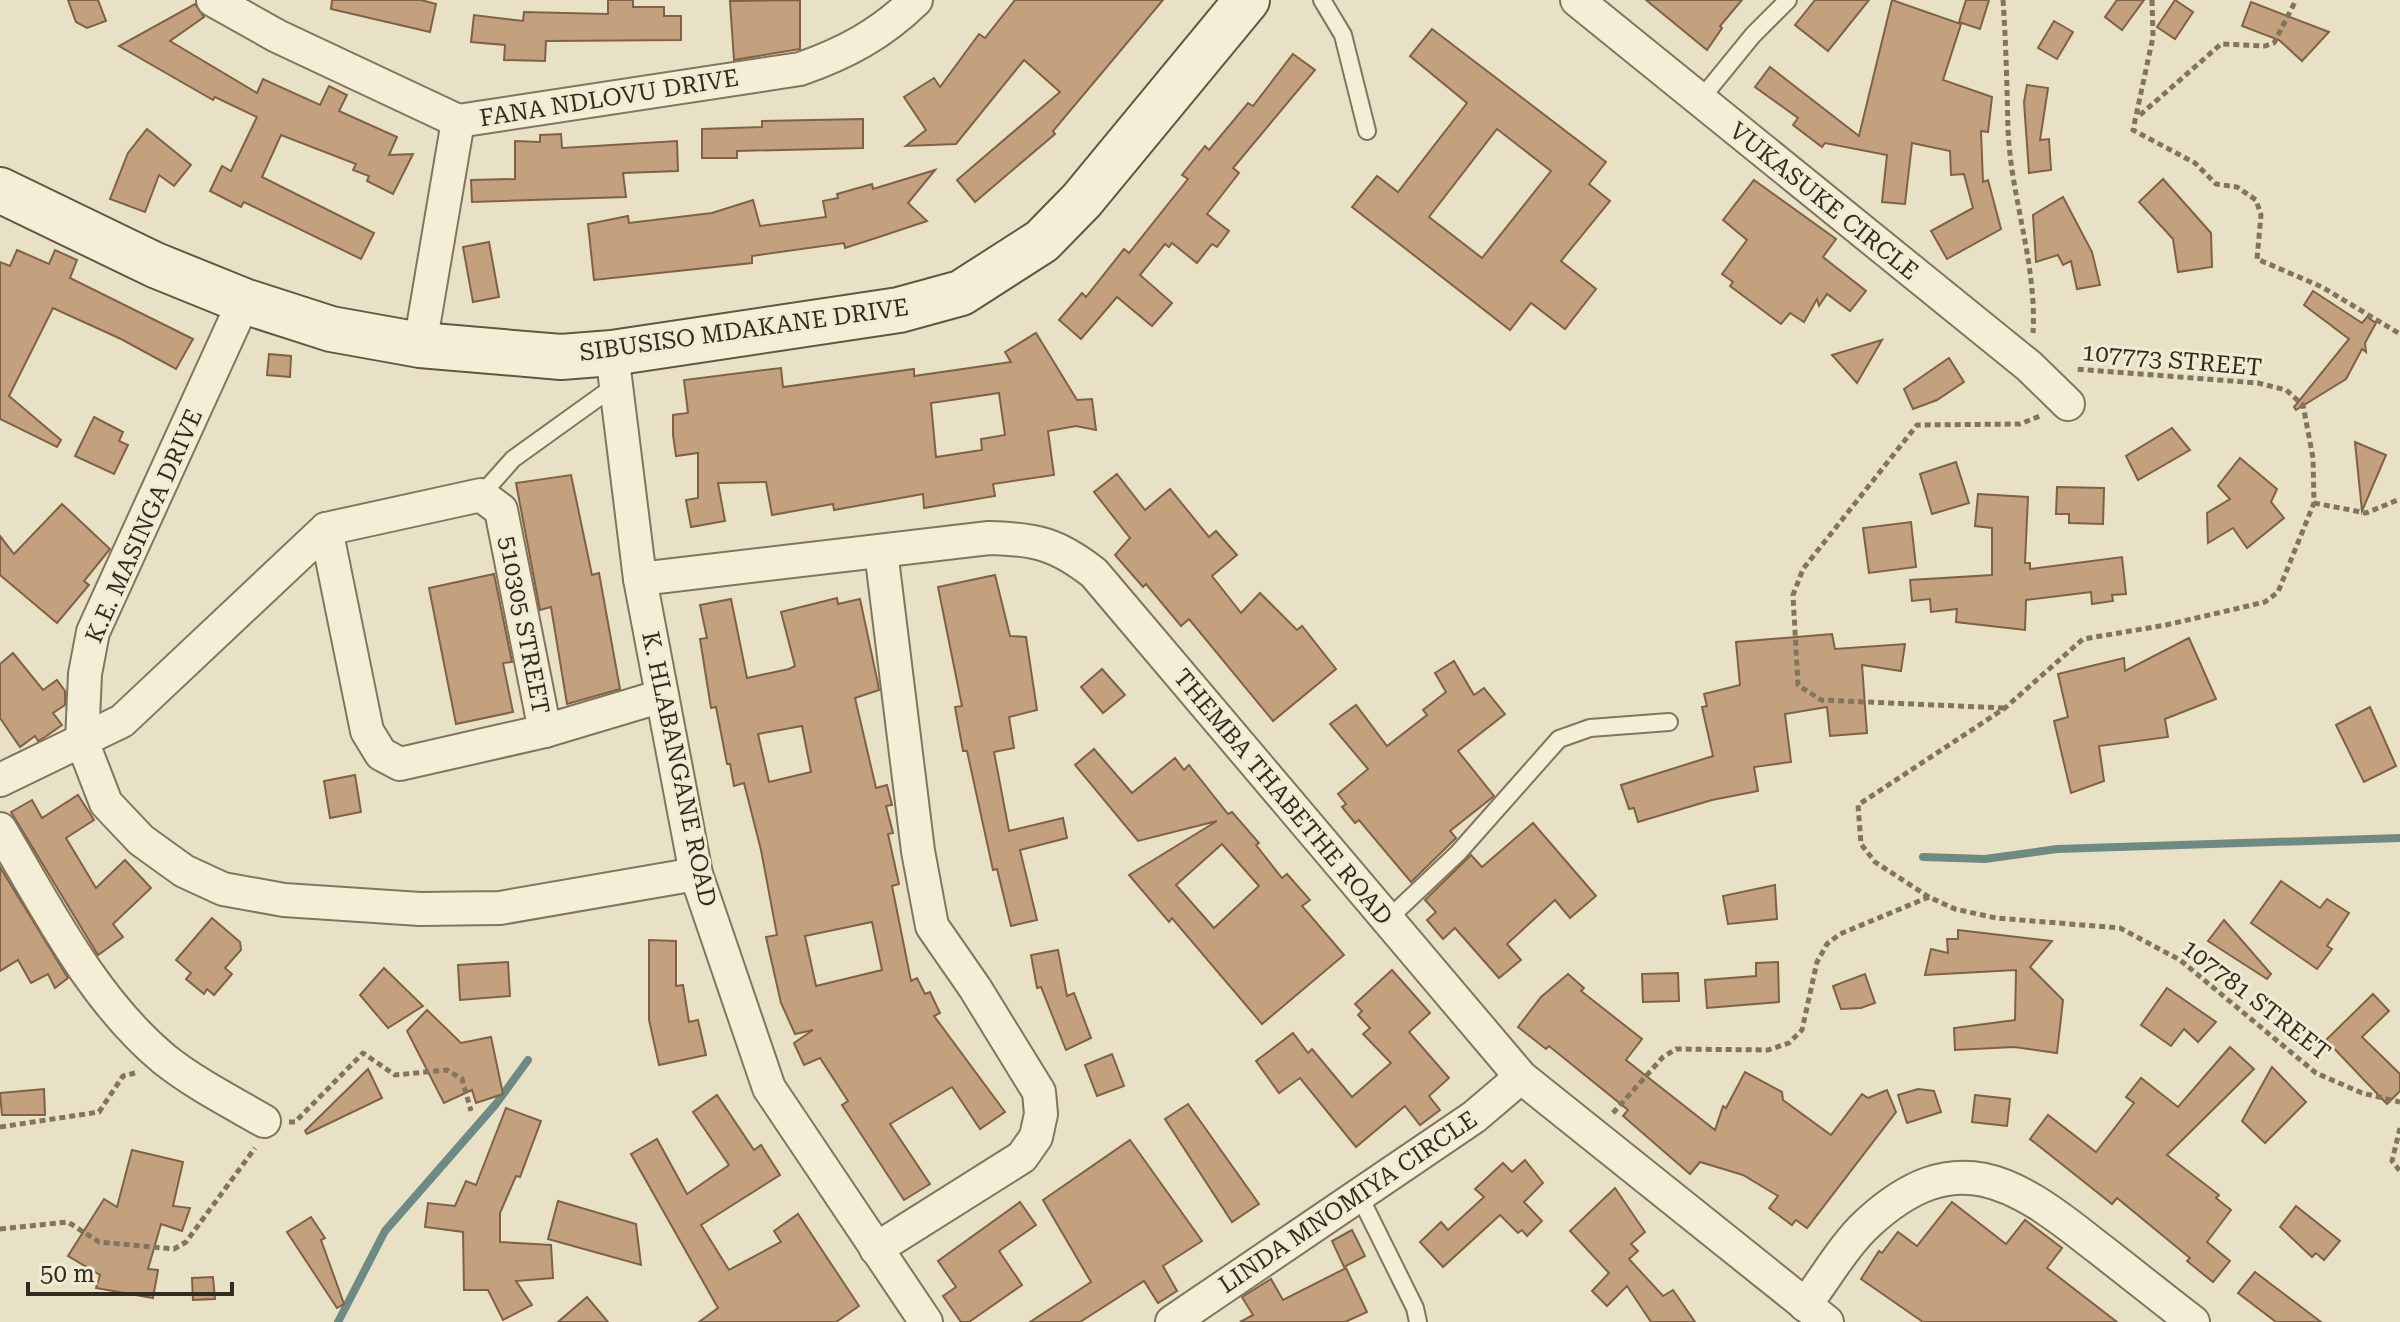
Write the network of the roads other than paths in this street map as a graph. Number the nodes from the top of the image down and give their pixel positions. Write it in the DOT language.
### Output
graph roads {
  1 [pos="213,0"];
  2 [pos="916,0"];
  3 [pos="1247,0"];
  4 [pos="1322,0"];
  5 [pos="1577,0"];
  6 [pos="1788,0"];
  7 [pos="1700,100"];
  8 [pos="458,121"];
  9 [pos="1367,131"];
  10 [pos="0,190"];
  11 [pos="244,301"];
  12 [pos="420,345"];
  13 [pos="614,369"];
  14 [pos="2068,404"];
  15 [pos="481,495"];
  16 [pos="326,529"];
  17 [pos="881,551"];
  18 [pos="640,579"];
  19 [pos="662,696"];
  20 [pos="1669,722"];
  21 [pos="545,731"];
  22 [pos="82,741"];
  23 [pos="0,780"];
  24 [pos="0,829"];
  25 [pos="696,874"];
  26 [pos="1387,920"];
  27 [pos="1521,1077"];
  28 [pos="264,1121"];
  29 [pos="1359,1195"];
  30 [pos="876,1249"];
  31 [pos="1816,1314"];
  32 [pos="926,1322"];
  33 [pos="1172,1322"];
  34 [pos="1418,1322"];
  35 [pos="2193,1322"];
  1 -- 8 [label="street, FANA NDLOVU DRIVE"];
  2 -- 8 [label="street, FANA NDLOVU DRIVE"];
  3 -- 13 [label="street, SIBUSISO MDAKANE DRIVE"];
  4 -- 9 [label="lane"];
  5 -- 7 [label="street, VUKASUKE CIRCLE"];
  6 -- 7 [label="lane"];
  7 -- 14 [label="street, VUKASUKE CIRCLE"];
  8 -- 12 [label="street"];
  10 -- 11 [label="street, SIBUSISO MDAKANE DRIVE"];
  11 -- 12 [label="street, SIBUSISO MDAKANE DRIVE"];
  11 -- 22 [label="street, K.E. MASINGA DRIVE"];
  12 -- 13 [label="street, SIBUSISO MDAKANE DRIVE"];
  13 -- 15 [label="lane"];
  13 -- 18 [label="street, K. HLABANGANE ROAD"];
  15 -- 16 [label="street"];
  15 -- 21 [label="street, 510305 STREET"];
  16 -- 21 [label="street, 510305 STREET"];
  16 -- 22 [label="street"];
  17 -- 18 [label="street, THEMBA THABETHE ROAD"];
  17 -- 26 [label="street, THEMBA THABETHE ROAD"];
  17 -- 30 [label="street"];
  18 -- 19 [label="street, K. HLABANGANE ROAD"];
  19 -- 21 [label="street, 510305 STREET"];
  19 -- 25 [label="street, K. HLABANGANE ROAD"];
  20 -- 26 [label="lane"];
  22 -- 23 [label="street"];
  22 -- 25 [label="street, K.E. MASINGA DRIVE"];
  24 -- 28 [label="street"];
  25 -- 30 [label="street, K. HLABANGANE ROAD"];
  26 -- 27 [label="street, THEMBA THABETHE ROAD"];
  27 -- 29 [label="street, LINDA MNOMIYA CIRCLE"];
  27 -- 31 [label="street, THEMBA THABETHE ROAD"];
  29 -- 33 [label="street, LINDA MNOMIYA CIRCLE"];
  29 -- 34 [label="lane"];
  30 -- 32 [label="street, K. HLABANGANE ROAD"];
  31 -- 35 [label="street"];
}
